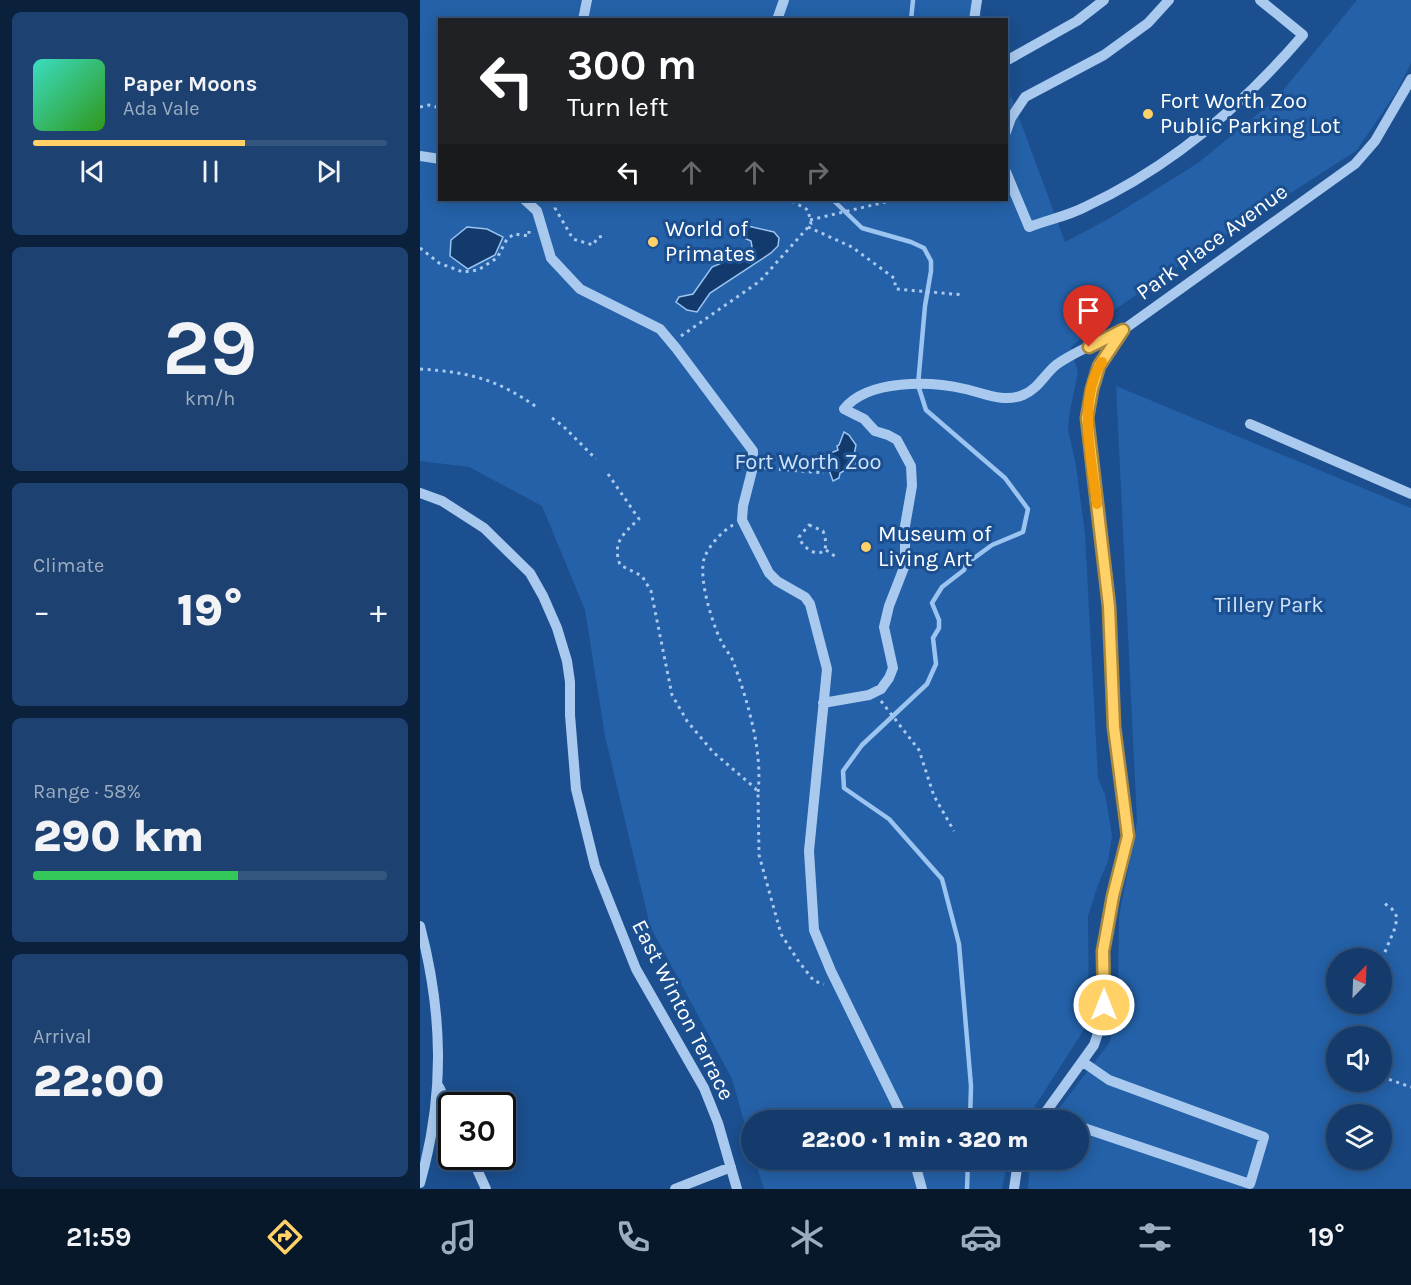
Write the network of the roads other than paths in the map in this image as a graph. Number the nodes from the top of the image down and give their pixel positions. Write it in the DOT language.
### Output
graph roads {
  1 [pos="587,0"];
  2 [pos="784,0"];
  3 [pos="977,0"];
  4 [pos="1104,0"];
  5 [pos="1169,0"];
  6 [pos="1260,0"];
  7 [pos="583,18"];
  8 [pos="778,18"];
  9 [pos="974,18"];
  10 [pos="1008,60"];
  11 [pos="1411,79"];
  12 [pos="1008,126"];
  13 [pos="420,156"];
  14 [pos="438,159"];
  15 [pos="1008,177"];
  16 [pos="533,204"];
  17 [pos="1123,330"];
  18 [pos="1250,424"];
  19 [pos="420,493"];
  20 [pos="1411,494"];
  21 [pos="823,703"];
  22 [pos="420,926"];
  23 [pos="1083,1062"];
  24 [pos="439,1087"];
  25 [pos="441,1092"];
  26 [pos="899,1110"];
  27 [pos="1047,1110"];
  28 [pos="1089,1130"];
  29 [pos="731,1167"];
  30 [pos="477,1170"];
  31 [pos="917,1170"];
  32 [pos="1017,1170"];
  33 [pos="420,1183"];
  34 [pos="486,1189"];
  35 [pos="675,1189"];
  36 [pos="737,1189"];
  37 [pos="922,1189"];
  38 [pos="1014,1189"];
  1 -- 7 [label="street"];
  2 -- 8 [label="street"];
  3 -- 9 [label="street"];
  4 -- 10 [label="street"];
  5 -- 12 [label="street"];
  6 -- 15 [label="street"];
  11 -- 17 [label="street, Park Place Avenue"];
  13 -- 14 [label="street"];
  16 -- 21 [label="street"];
  17 -- 21 [label="street"];
  17 -- 23 [label="street, Park Place Avenue"];
  18 -- 20 [label="street"];
  19 -- 29 [label="street, East Winton Terrace"];
  21 -- 26 [label="street"];
  22 -- 24 [label="street"];
  23 -- 27 [label="street, Park Place Avenue"];
  23 -- 28 [label="street"];
  24 -- 25 [label="street"];
  24 -- 33 [label="street"];
  29 -- 35 [label="street"];
  29 -- 36 [label="street, East Winton Terrace"];
  30 -- 34 [label="street"];
  31 -- 37 [label="street"];
  32 -- 38 [label="street"];
}
